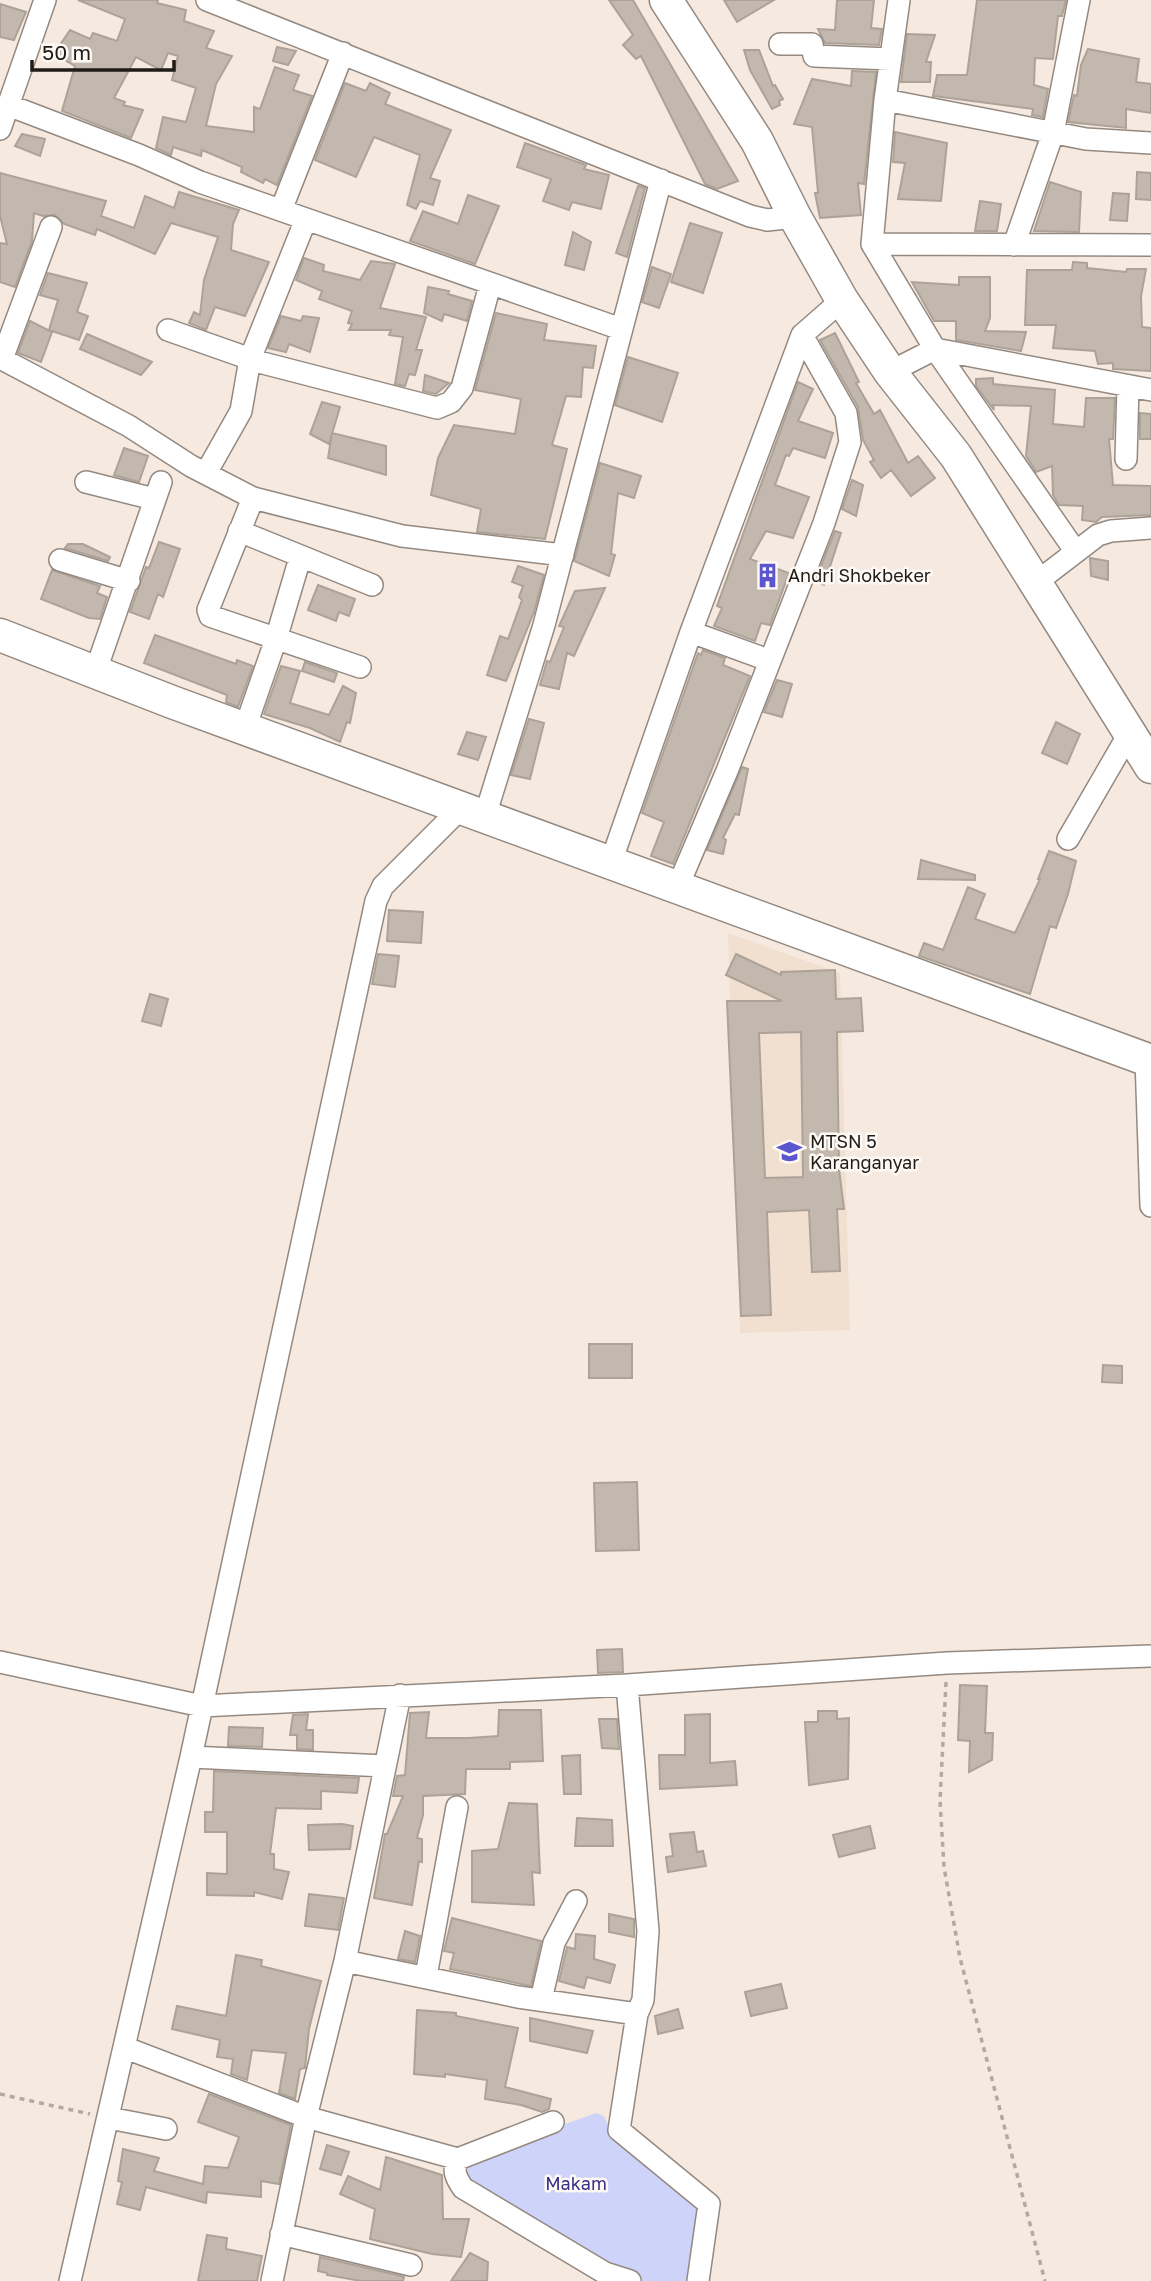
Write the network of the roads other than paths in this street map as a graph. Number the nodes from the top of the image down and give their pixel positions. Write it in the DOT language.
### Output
graph roads {
  1 [pos="45,0"];
  2 [pos="207,0"];
  3 [pos="666,0"];
  4 [pos="899,0"];
  5 [pos="1079,0"];
  6 [pos="780,44"];
  7 [pos="343,53"];
  8 [pos="891,59"];
  9 [pos="885,100"];
  10 [pos="8,106"];
  11 [pos="0,129"];
  12 [pos="1053,133"];
  13 [pos="1151,143"];
  14 [pos="662,180"];
  15 [pos="281,210"];
  16 [pos="795,217"];
  17 [pos="306,219"];
  18 [pos="51,227"];
  19 [pos="872,244"];
  20 [pos="1014,245"];
  21 [pos="1151,245"];
  22 [pos="490,285"];
  23 [pos="842,300"];
  24 [pos="621,329"];
  25 [pos="168,330"];
  26 [pos="802,335"];
  27 [pos="1,358"];
  28 [pos="250,359"];
  29 [pos="915,360"];
  30 [pos="1128,386"];
  31 [pos="1151,390"];
  32 [pos="1126,459"];
  33 [pos="206,473"];
  34 [pos="86,482"];
  35 [pos="253,498"];
  36 [pos="1151,528"];
  37 [pos="239,531"];
  38 [pos="1076,552"];
  39 [pos="563,555"];
  40 [pos="300,558"];
  41 [pos="60,560"];
  42 [pos="1041,578"];
  43 [pos="130,581"];
  44 [pos="372,585"];
  45 [pos="691,632"];
  46 [pos="0,635"];
  47 [pos="276,639"];
  48 [pos="768,660"];
  49 [pos="360,667"];
  50 [pos="96,670"];
  51 [pos="245,728"];
  52 [pos="1130,732"];
  53 [pos="1151,767"];
  54 [pos="474,812"];
  55 [pos="1068,839"];
  56 [pos="611,862"];
  57 [pos="678,886"];
  58 [pos="1149,1060"];
  59 [pos="1151,1206"];
  60 [pos="1151,1656"];
  61 [pos="0,1662"];
  62 [pos="627,1685"];
  63 [pos="400,1695"];
  64 [pos="202,1706"];
  65 [pos="191,1757"];
  66 [pos="385,1766"];
  67 [pos="457,1807"];
  68 [pos="576,1901"];
  69 [pos="345,1961"];
  70 [pos="426,1976"];
  71 [pos="541,2000"];
  72 [pos="637,2014"];
  73 [pos="126,2048"];
  74 [pos="306,2117"];
  75 [pos="109,2118"];
  76 [pos="554,2122"];
  77 [pos="166,2129"];
  78 [pos="458,2159"];
  79 [pos="281,2234"];
  80 [pos="411,2265"];
  81 [pos="604,2277"];
  82 [pos="70,2281"];
  83 [pos="272,2281"];
  84 [pos="630,2281"];
  85 [pos="698,2281"];
  1 -- 10 [label="street"];
  2 -- 7 [label="street"];
  3 -- 16 [label="main road"];
  4 -- 8 [label="street"];
  5 -- 12 [label="street"];
  6 -- 8 [label="street"];
  7 -- 14 [label="street"];
  7 -- 15 [label="street"];
  8 -- 9 [label="street"];
  9 -- 12 [label="street"];
  9 -- 19 [label="street"];
  10 -- 11 [label="street"];
  10 -- 15 [label="street"];
  12 -- 13 [label="street"];
  12 -- 20 [label="street"];
  14 -- 16 [label="street"];
  14 -- 24 [label="street"];
  15 -- 17 [label="street"];
  16 -- 23 [label="main road"];
  17 -- 22 [label="street"];
  17 -- 28 [label="street"];
  18 -- 27 [label="street"];
  19 -- 20 [label="street"];
  19 -- 29 [label="street"];
  20 -- 21 [label="street"];
  22 -- 24 [label="street"];
  22 -- 28 [label="street"];
  23 -- 26 [label="street"];
  23 -- 29 [label="main road"];
  24 -- 39 [label="street"];
  25 -- 28 [label="street"];
  26 -- 45 [label="street"];
  26 -- 48 [label="street"];
  27 -- 33 [label="street"];
  28 -- 33 [label="street"];
  29 -- 30 [label="street"];
  29 -- 38 [label="street"];
  29 -- 42 [label="main road"];
  30 -- 31 [label="street"];
  30 -- 32 [label="street"];
  33 -- 35 [label="street"];
  34 -- 43 [label="street"];
  35 -- 37 [label="street"];
  35 -- 39 [label="street"];
  36 -- 38 [label="street"];
  37 -- 40 [label="street"];
  37 -- 47 [label="street"];
  38 -- 42 [label="street"];
  39 -- 54 [label="street"];
  40 -- 44 [label="street"];
  40 -- 47 [label="street"];
  41 -- 43 [label="street"];
  42 -- 52 [label="main road"];
  43 -- 50 [label="street"];
  45 -- 48 [label="street"];
  45 -- 56 [label="street"];
  46 -- 50 [label="main road"];
  47 -- 49 [label="street"];
  47 -- 51 [label="street"];
  48 -- 57 [label="street"];
  50 -- 51 [label="main road"];
  51 -- 54 [label="main road"];
  52 -- 53 [label="main road"];
  52 -- 55 [label="street"];
  54 -- 56 [label="main road"];
  54 -- 64 [label="street"];
  56 -- 57 [label="main road"];
  57 -- 58 [label="main road"];
  58 -- 59 [label="street"];
  60 -- 62 [label="street"];
  61 -- 64 [label="street"];
  62 -- 63 [label="street"];
  62 -- 72 [label="street"];
  63 -- 64 [label="street"];
  63 -- 66 [label="street"];
  64 -- 65 [label="street"];
  65 -- 66 [label="street"];
  65 -- 73 [label="street"];
  66 -- 69 [label="street"];
  67 -- 70 [label="street"];
  68 -- 71 [label="street"];
  69 -- 70 [label="street"];
  69 -- 74 [label="street"];
  70 -- 71 [label="street"];
  71 -- 72 [label="street"];
  72 -- 85 [label="street"];
  73 -- 74 [label="street"];
  73 -- 75 [label="street"];
  74 -- 78 [label="street"];
  74 -- 79 [label="street"];
  75 -- 77 [label="street"];
  75 -- 82 [label="street"];
  76 -- 78 [label="street"];
  78 -- 81 [label="street"];
  79 -- 80 [label="street"];
  79 -- 83 [label="street"];
  81 -- 84 [label="street"];
}
